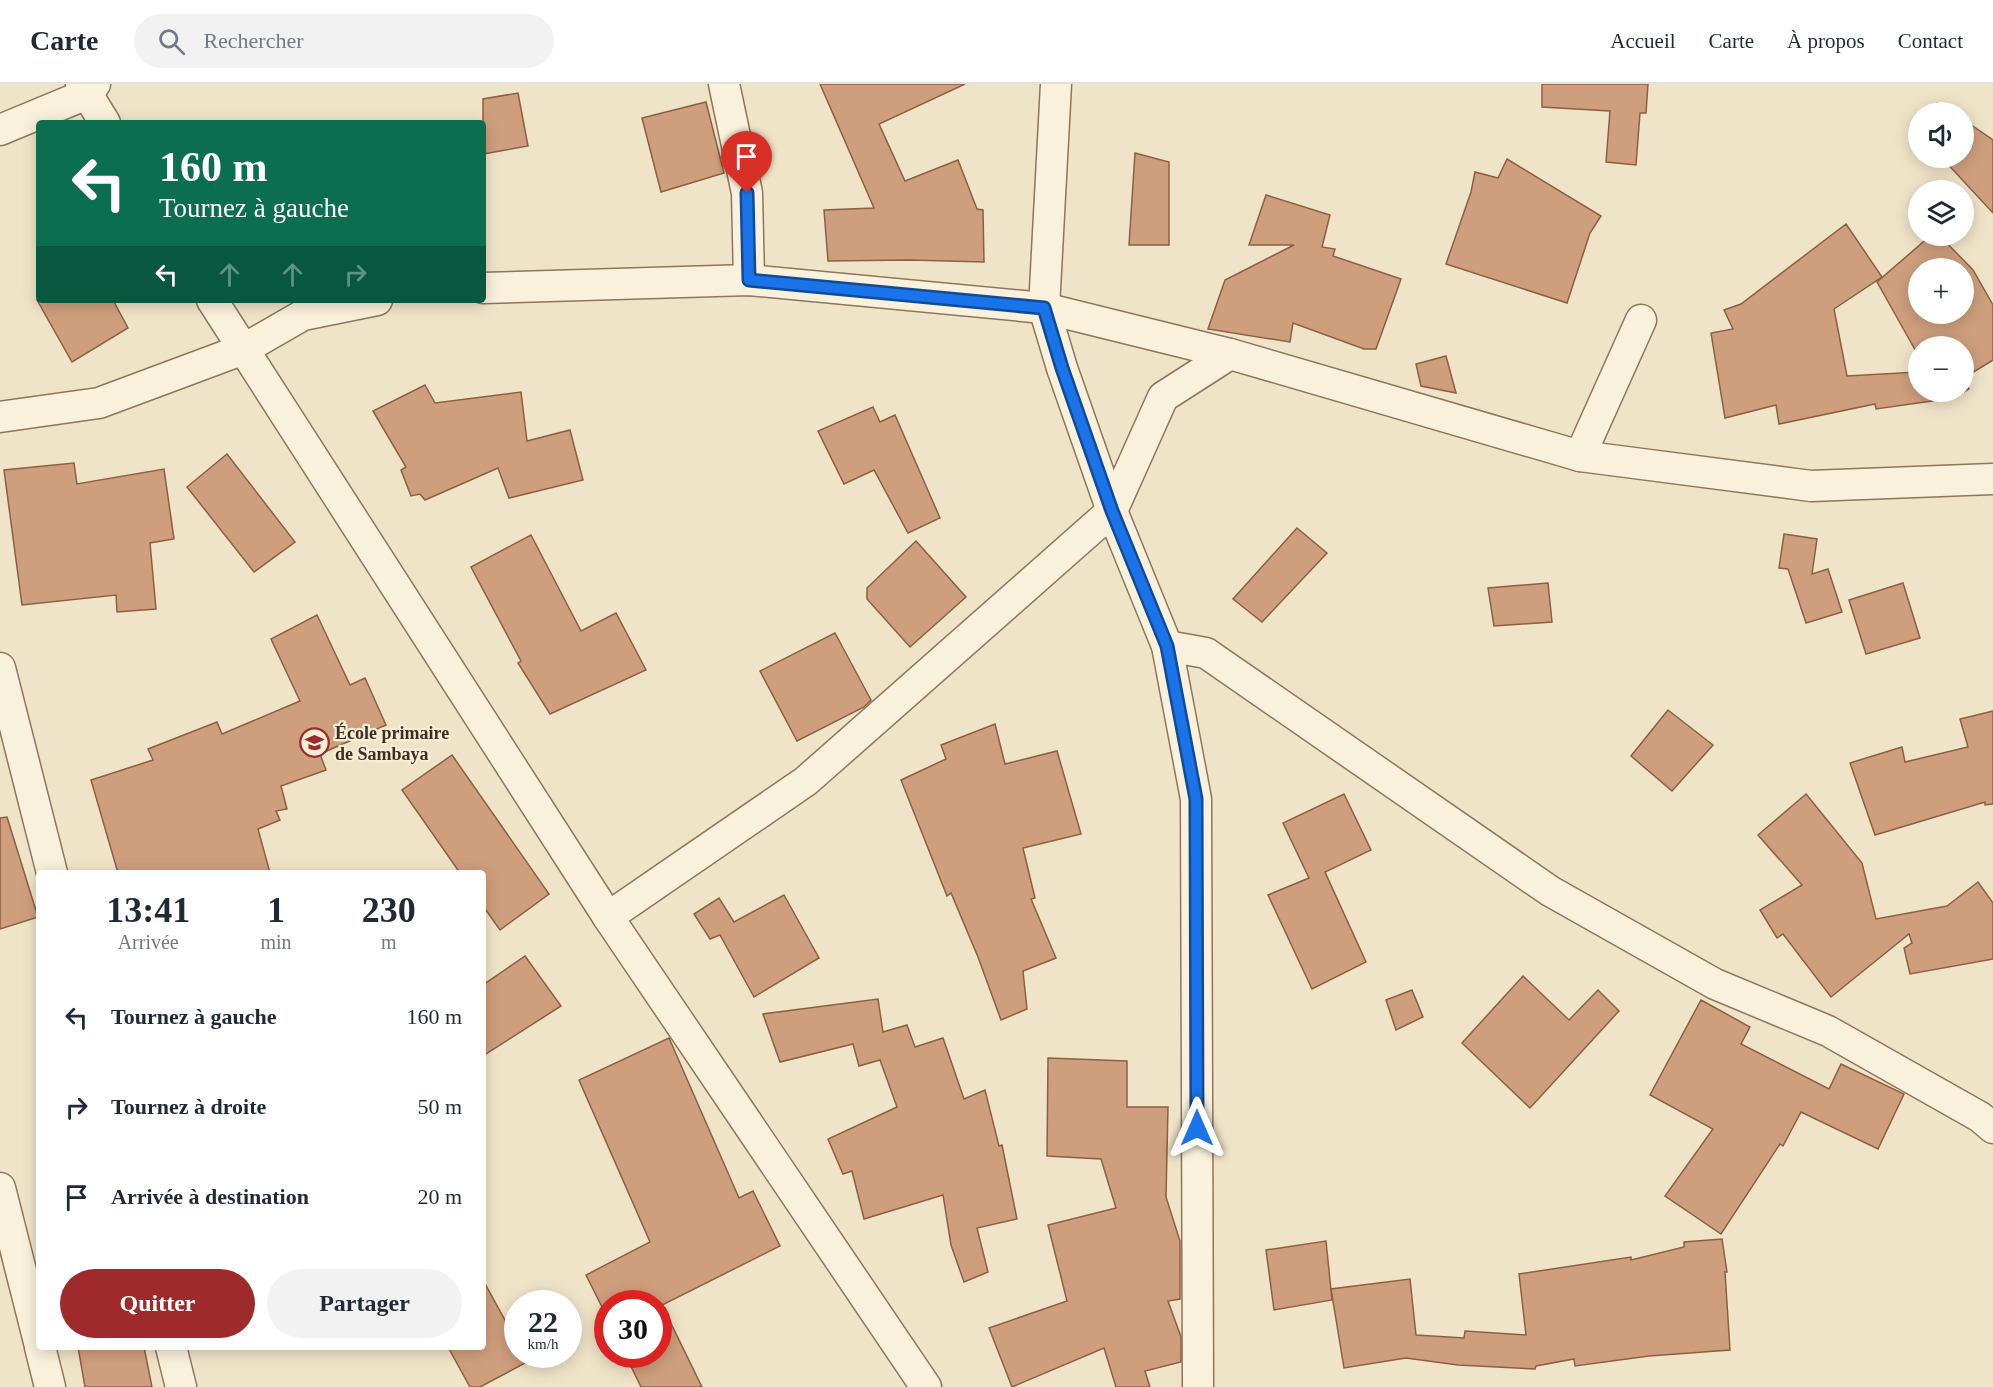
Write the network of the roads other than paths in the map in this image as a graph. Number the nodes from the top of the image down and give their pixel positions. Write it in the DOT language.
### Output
graph roads {
  1 [pos="724,84"];
  2 [pos="1056,84"];
  3 [pos="88,87"];
  4 [pos="104,120"];
  5 [pos="0,130"];
  6 [pos="749,280"];
  7 [pos="486,288"];
  8 [pos="214,303"];
  9 [pos="362,303"];
  10 [pos="1044,308"];
  11 [pos="1641,320"];
  12 [pos="244,349"];
  13 [pos="1230,354"];
  14 [pos="0,417"];
  15 [pos="1580,456"];
  16 [pos="1993,479"];
  17 [pos="1112,511"];
  18 [pos="1167,646"];
  19 [pos="0,668"];
  20 [pos="51,870"];
  21 [pos="608,917"];
  22 [pos="1993,1128"];
  23 [pos="0,1188"];
  24 [pos="36,1330"];
  25 [pos="41,1350"];
  26 [pos="172,1350"];
  27 [pos="51,1387"];
  28 [pos="181,1387"];
  29 [pos="927,1387"];
  30 [pos="1198,1387"];
  1 -- 6 [label="street"];
  2 -- 10 [label="street"];
  3 -- 4 [label="street"];
  3 -- 5 [label="street"];
  6 -- 7 [label="street"];
  6 -- 10 [label="street"];
  8 -- 12 [label="street"];
  9 -- 12 [label="street"];
  10 -- 13 [label="street"];
  10 -- 17 [label="street"];
  11 -- 15 [label="street"];
  12 -- 14 [label="street"];
  12 -- 21 [label="street"];
  13 -- 15 [label="street"];
  13 -- 17 [label="street"];
  15 -- 16 [label="street"];
  17 -- 18 [label="street"];
  17 -- 21 [label="street"];
  18 -- 22 [label="street"];
  18 -- 30 [label="street"];
  19 -- 20 [label="street"];
  21 -- 29 [label="street"];
  23 -- 24 [label="street"];
  25 -- 27 [label="street"];
  26 -- 28 [label="street"];
}
